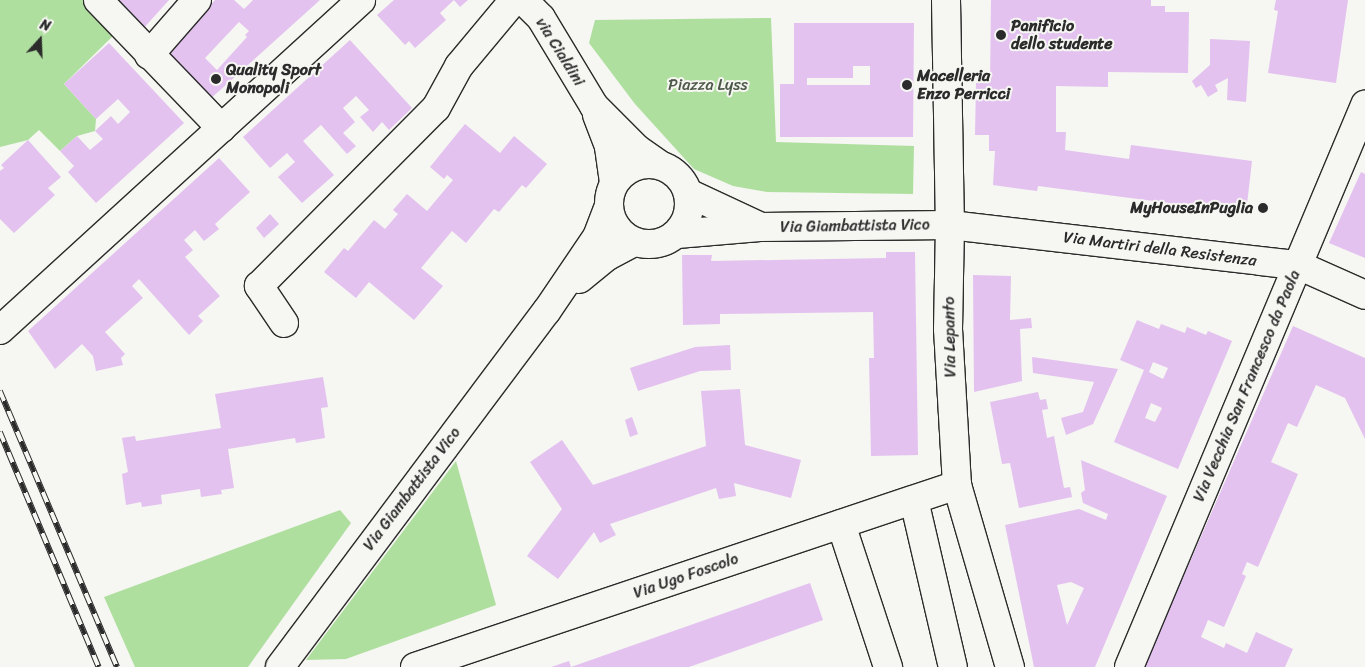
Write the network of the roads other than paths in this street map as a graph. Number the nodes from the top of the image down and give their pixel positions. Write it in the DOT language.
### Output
graph roads {
  1 [pos="98,0"];
  2 [pos="197,0"];
  3 [pos="361,0"];
  4 [pos="514,0"];
  5 [pos="523,0"];
  6 [pos="946,0"];
  7 [pos="149,55"];
  8 [pos="1365,105"];
  9 [pos="594,106"];
  10 [pos="221,128"];
  11 [pos="660,165"];
  12 [pos="614,182"];
  13 [pos="688,192"];
  14 [pos="608,209"];
  15 [pos="950,225"];
  16 [pos="760,227"];
  17 [pos="677,234"];
  18 [pos="634,242"];
  19 [pos="1298,265"];
  20 [pos="1365,295"];
  21 [pos="546,312"];
  22 [pos="284,323"];
  23 [pos="0,330"];
  24 [pos="957,485"];
  25 [pos="914,500"];
  26 [pos="841,524"];
  27 [pos="280,667"];
  28 [pos="415,667"];
  29 [pos="888,667"];
  30 [pos="953,667"];
  31 [pos="1010,667"];
  32 [pos="1129,667"];
  1 -- 7 [label="street"];
  2 -- 7 [label="street"];
  3 -- 10 [label="street"];
  4 -- 22 [label="street"];
  5 -- 9 [label="street, via Cialdini"];
  6 -- 15 [label="street, Via Lepanto"];
  7 -- 10 [label="street"];
  8 -- 19 [label="street, Via Vecchia San Francesco da Paola"];
  9 -- 11 [label="street, via Cialdini"];
  9 -- 12 [label="street, via Cialdini"];
  10 -- 23 [label="street"];
  11 -- 12 [label="street"];
  11 -- 13 [label="street"];
  12 -- 14 [label="street"];
  13 -- 16 [label="street, Via Giambattista Vico"];
  13 -- 17 [label="street"];
  14 -- 18 [label="street"];
  14 -- 21 [label="street, Via Giambattista Vico"];
  15 -- 16 [label="street, Via Giambattista Vico"];
  15 -- 19 [label="street, Via Martiri della Resistenza"];
  15 -- 24 [label="street, Via Lepanto"];
  16 -- 17 [label="street, Via Giambattista Vico"];
  17 -- 18 [label="street"];
  18 -- 21 [label="street, Via Giambattista Vico"];
  19 -- 20 [label="street, Via Martiri della Resistenza"];
  19 -- 32 [label="street, Via Vecchia San Francesco da Paola"];
  21 -- 27 [label="street, Via Giambattista Vico"];
  24 -- 25 [label="street, Via Ugo Foscolo"];
  24 -- 31 [label="street, Via Lepanto"];
  25 -- 26 [label="street, Via Ugo Foscolo"];
  25 -- 30 [label="street"];
  26 -- 28 [label="street, Via Ugo Foscolo"];
  26 -- 29 [label="street"];
}
